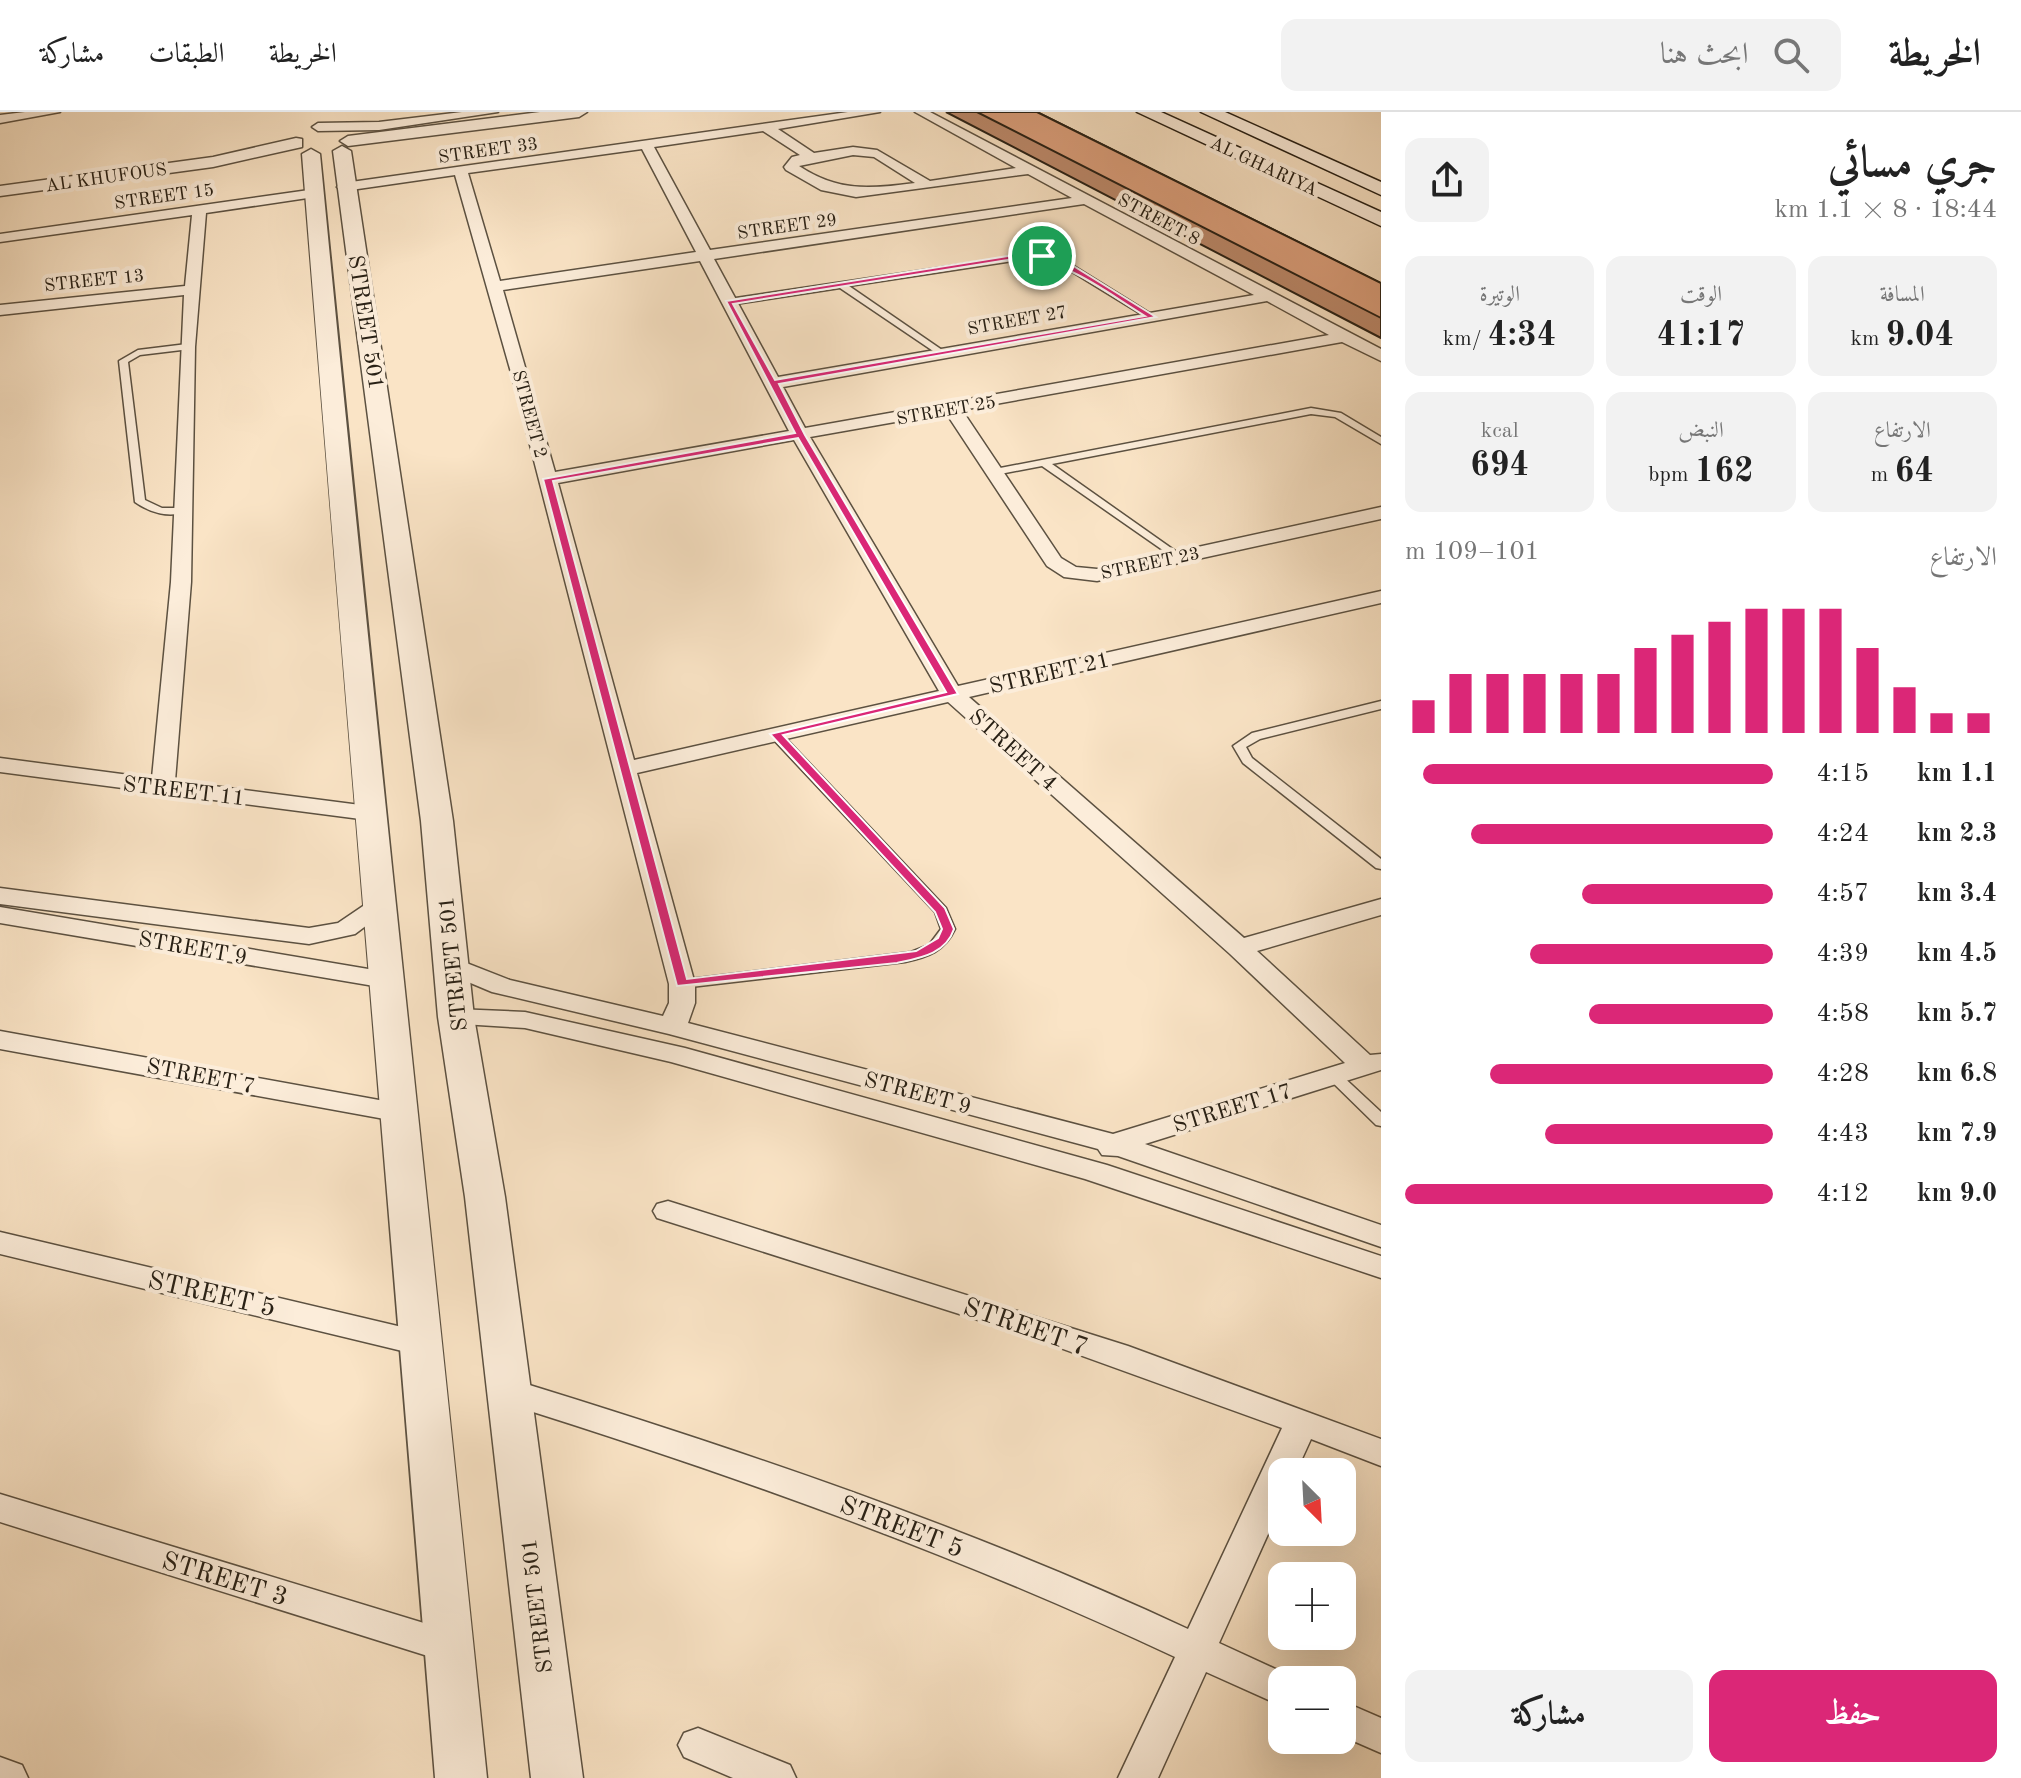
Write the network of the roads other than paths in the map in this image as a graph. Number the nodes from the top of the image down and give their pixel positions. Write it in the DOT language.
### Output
graph roads {
  1 [pos="54,112"];
  2 [pos="316,112"];
  3 [pos="492,112"];
  4 [pos="579,112"];
  5 [pos="874,112"];
  6 [pos="921,112"];
  7 [pos="1146,112"];
  8 [pos="1179,112"];
  9 [pos="1210,112"];
  10 [pos="0,119"];
  11 [pos="765,127"];
  12 [pos="438,131"];
  13 [pos="646,144"];
  14 [pos="323,157"];
  15 [pos="812,157"];
  16 [pos="1332,167"];
  17 [pos="174,168"];
  18 [pos="274,168"];
  19 [pos="1027,170"];
  20 [pos="461,172"];
  21 [pos="928,185"];
  22 [pos="1381,189"];
  23 [pos="0,191"];
  24 [pos="1084,200"];
  25 [pos="199,210"];
  26 [pos="1381,220"];
  27 [pos="0,238"];
  28 [pos="707,256"];
  29 [pos="842,285"];
  30 [pos="496,286"];
  31 [pos="192,290"];
  32 [pos="1266,297"];
  33 [pos="729,302"];
  34 [pos="0,310"];
  35 [pos="1152,317"];
  36 [pos="1343,337"];
  37 [pos="187,347"];
  38 [pos="942,354"];
  39 [pos="1381,356"];
  40 [pos="774,383"];
  41 [pos="952,409"];
  42 [pos="800,435"];
  43 [pos="1381,441"];
  44 [pos="1044,463"];
  45 [pos="995,472"];
  46 [pos="548,479"];
  47 [pos="181,511"];
  48 [pos="1381,513"];
  49 [pos="1177,557"];
  50 [pos="1381,597"];
  51 [pos="952,694"];
  52 [pos="1381,705"];
  53 [pos="775,734"];
  54 [pos="0,765"];
  55 [pos="624,769"];
  56 [pos="163,788"];
  57 [pos="368,813"];
  58 [pos="1374,852"];
  59 [pos="1381,865"];
  60 [pos="0,896"];
  61 [pos="378,907"];
  62 [pos="1381,907"];
  63 [pos="0,915"];
  64 [pos="1239,948"];
  65 [pos="451,965"];
  66 [pos="386,980"];
  67 [pos="682,984"];
  68 [pos="456,1017"];
  69 [pos="673,1027"];
  70 [pos="0,1040"];
  71 [pos="1373,1063"];
  72 [pos="1333,1075"];
  73 [pos="401,1113"];
  74 [pos="1381,1121"];
  75 [pos="1114,1144"];
  76 [pos="1096,1172"];
  77 [pos="668,1211"];
  78 [pos="1381,1236"];
  79 [pos="0,1243"];
  80 [pos="1381,1267"];
  81 [pos="423,1344"];
  82 [pos="510,1392"];
  83 [pos="1302,1421"];
  84 [pos="1381,1453"];
  85 [pos="0,1508"];
  86 [pos="450,1647"];
  87 [pos="1198,1651"];
  88 [pos="1268,1684"];
  89 [pos="1356,1724"];
  90 [pos="1381,1736"];
  91 [pos="698,1745"];
  92 [pos="0,1775"];
  93 [pos="8,1778"];
  94 [pos="461,1778"];
  95 [pos="557,1778"];
  96 [pos="776,1778"];
  97 [pos="1138,1778"];
  1 -- 10 [label="street"];
  2 -- 14 [label="street, STREET 501"];
  3 -- 14 [label="street"];
  4 -- 12 [label="street, AL KHUFOUS"];
  5 -- 11 [label="street, STREET 33"];
  6 -- 19 [label="street, STREET 8"];
  7 -- 26 [label="main road, AL GHARIYA"];
  8 -- 16 [label="main road"];
  9 -- 16 [label="main road, AL GHARIYA"];
  11 -- 13 [label="street, STREET 33"];
  11 -- 15 [label="street"];
  12 -- 14 [label="street"];
  12 -- 14 [label="street, AL KHUFOUS"];
  13 -- 20 [label="street, STREET 33"];
  13 -- 28 [label="street, STREET 4"];
  14 -- 17 [label="street, AL KHUFOUS"];
  14 -- 20 [label="street, STREET 33"];
  14 -- 25 [label="street, STREET 15"];
  14 -- 57 [label="street, STREET 501"];
  14 -- 65 [label="street, STREET 501"];
  15 -- 21 [label="street"];
  15 -- 21 [label="street"];
  16 -- 22 [label="main road, AL GHARIYA"];
  17 -- 18 [label="street"];
  17 -- 23 [label="street, AL KHUFOUS"];
  19 -- 21 [label="street"];
  19 -- 24 [label="street, STREET 8"];
  20 -- 30 [label="street, STREET 2"];
  24 -- 28 [label="street, STREET 29"];
  24 -- 32 [label="street, STREET 8"];
  25 -- 27 [label="street, STREET 15"];
  25 -- 31 [label="street"];
  28 -- 30 [label="street, STREET 29"];
  28 -- 33 [label="street, STREET 4"];
  29 -- 33 [label="lane"];
  29 -- 35 [label="lane"];
  29 -- 38 [label="lane"];
  30 -- 46 [label="street, STREET 2"];
  31 -- 34 [label="street, STREET 13"];
  31 -- 37 [label="street"];
  32 -- 35 [label="street, STREET 27"];
  32 -- 36 [label="street, STREET 8"];
  33 -- 40 [label="street, STREET 4"];
  35 -- 38 [label="street, STREET 27"];
  36 -- 39 [label="street, STREET 8"];
  36 -- 41 [label="street, STREET 25"];
  37 -- 47 [label="street"];
  37 -- 47 [label="lane"];
  38 -- 40 [label="street, STREET 27"];
  40 -- 42 [label="street, STREET 4"];
  41 -- 42 [label="street, STREET 25"];
  41 -- 45 [label="street, STREET 23"];
  42 -- 46 [label="street, STREET 25"];
  42 -- 51 [label="street, STREET 4"];
  43 -- 44 [label="lane"];
  44 -- 45 [label="lane"];
  44 -- 49 [label="lane"];
  45 -- 49 [label="street, STREET 23"];
  46 -- 55 [label="street, STREET 2"];
  47 -- 56 [label="street"];
  48 -- 49 [label="street, STREET 23"];
  50 -- 51 [label="street, STREET 21"];
  51 -- 53 [label="street, STREET 21"];
  51 -- 64 [label="street, STREET 4"];
  52 -- 58 [label="lane"];
  53 -- 55 [label="street, STREET 21"];
  53 -- 67 [label="lane"];
  54 -- 56 [label="street, STREET 11"];
  55 -- 67 [label="street, STREET 2"];
  56 -- 57 [label="street, STREET 11"];
  57 -- 61 [label="street, STREET 501"];
  58 -- 59 [label="lane"];
  60 -- 61 [label="street, STREET 9"];
  61 -- 66 [label="street, STREET 501"];
  62 -- 64 [label="street"];
  63 -- 66 [label="street, STREET 9"];
  64 -- 71 [label="street, STREET 4"];
  65 -- 68 [label="street, STREET 501"];
  65 -- 69 [label="street, STREET 9"];
  66 -- 73 [label="street, STREET 501"];
  67 -- 69 [label="street, STREET 2"];
  68 -- 76 [label="street, STREET 9"];
  68 -- 82 [label="street, STREET 501"];
  69 -- 75 [label="street, STREET 9"];
  70 -- 73 [label="street, STREET 7"];
  71 -- 72 [label="street, STREET 17"];
  72 -- 74 [label="lane"];
  72 -- 75 [label="street, STREET 17"];
  73 -- 81 [label="street, STREET 501"];
  75 -- 76 [label="street"];
  75 -- 78 [label="street, STREET 9"];
  76 -- 80 [label="street, STREET 9"];
  77 -- 83 [label="street, STREET 7"];
  79 -- 81 [label="street, STREET 5"];
  81 -- 86 [label="street, STREET 501"];
  82 -- 87 [label="street, STREET 5"];
  82 -- 95 [label="street, STREET 501"];
  83 -- 84 [label="street, STREET 7"];
  83 -- 87 [label="street"];
  85 -- 86 [label="street, STREET 3"];
  86 -- 94 [label="street, STREET 501"];
  87 -- 88 [label="street, STREET 5"];
  87 -- 97 [label="street"];
  89 -- 90 [label="street"];
  91 -- 96 [label="street"];
  92 -- 93 [label="street"];
}
